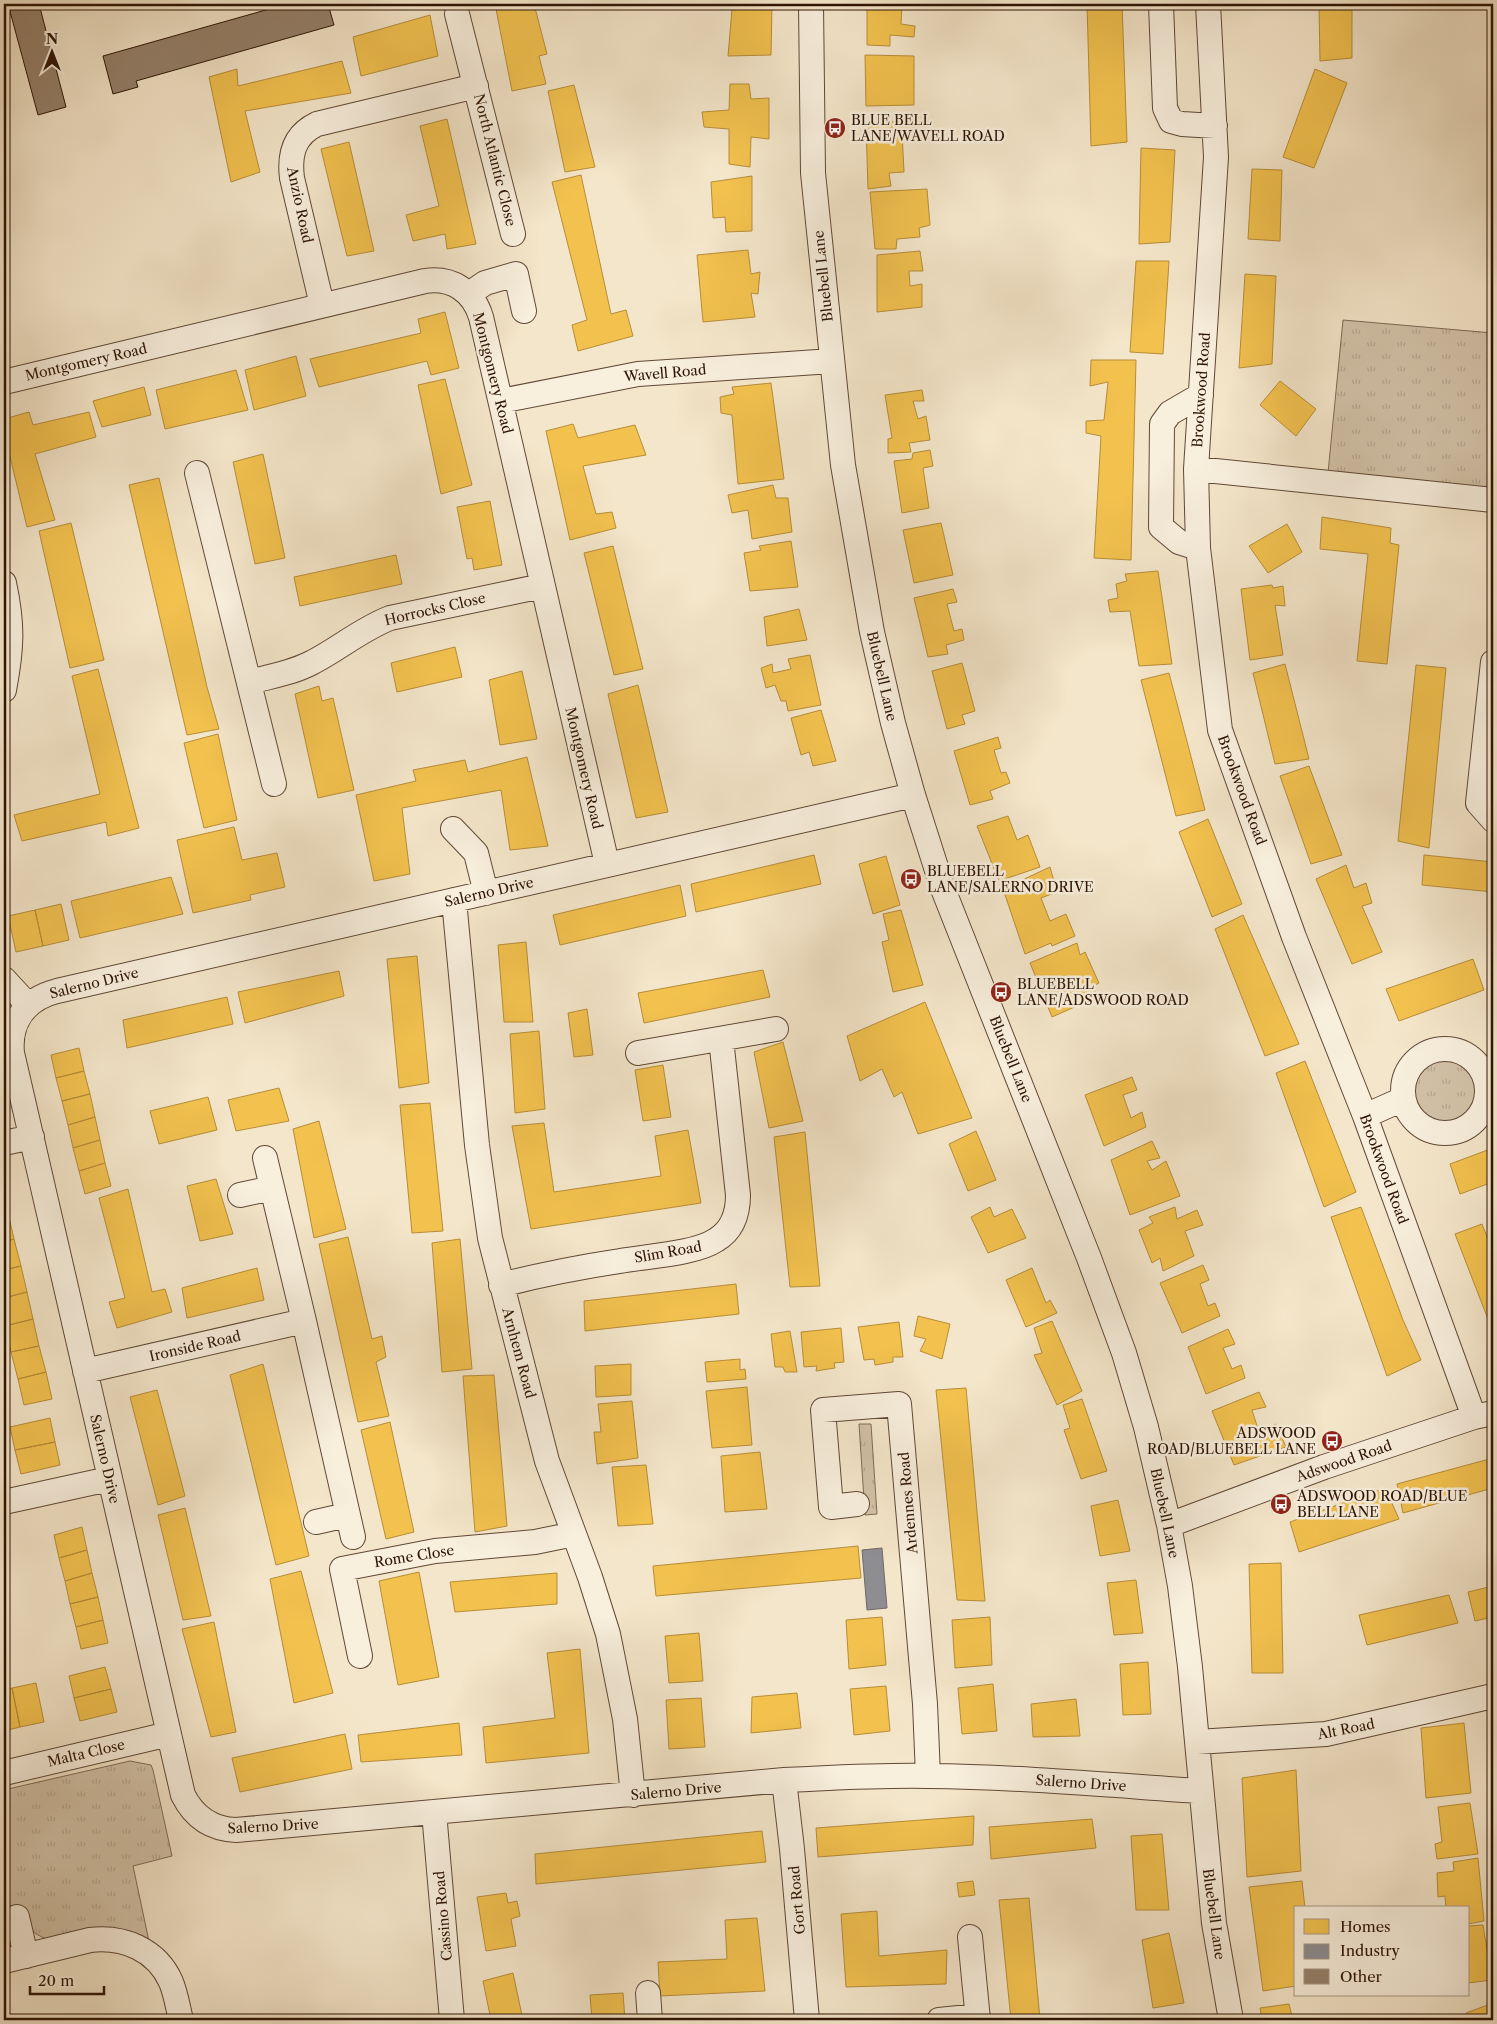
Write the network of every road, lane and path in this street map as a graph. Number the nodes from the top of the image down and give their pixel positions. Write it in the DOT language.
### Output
graph roads {
  1 [pos="811,4"];
  2 [pos="1160,4"];
  3 [pos="1208,4"];
  4 [pos="457,14"];
  5 [pos="476,86"];
  6 [pos="357,115"];
  7 [pos="1215,126"];
  8 [pos="513,234"];
  9 [pos="469,294"];
  10 [pos="322,305"];
  11 [pos="524,311"];
  12 [pos="832,361"];
  13 [pos="4,382"];
  14 [pos="1201,395"];
  15 [pos="501,401"];
  16 [pos="1196,469"];
  17 [pos="197,473"];
  18 [pos="1493,500"];
  19 [pos="1198,548"];
  20 [pos="4,583"];
  21 [pos="542,586"];
  22 [pos="1493,662"];
  23 [pos="250,682"];
  24 [pos="4,690"];
  25 [pos="274,784"];
  26 [pos="913,794"];
  27 [pos="1493,820"];
  28 [pos="453,829"];
  29 [pos="607,864"];
  30 [pos="486,893"];
  31 [pos="454,900"];
  32 [pos="4,979"];
  33 [pos="28,1005"];
  34 [pos="776,1029"];
  35 [pos="721,1039"];
  36 [pos="638,1053"];
  37 [pos="1404,1099"];
  38 [pos="1364,1116"];
  39 [pos="32,1137"];
  40 [pos="4,1143"];
  41 [pos="265,1158"];
  42 [pos="272,1188"];
  43 [pos="240,1195"];
  44 [pos="501,1284"];
  45 [pos="304,1321"];
  46 [pos="85,1371"];
  47 [pos="1484,1415"];
  48 [pos="109,1479"];
  49 [pos="4,1502"];
  50 [pos="857,1504"];
  51 [pos="316,1522"];
  52 [pos="1169,1525"];
  53 [pos="574,1534"];
  54 [pos="360,1656"];
  55 [pos="1493,1696"];
  56 [pos="169,1734"];
  57 [pos="1197,1742"];
  58 [pos="4,1773"];
  59 [pos="928,1776"];
  60 [pos="784,1780"];
  61 [pos="1200,1791"];
  62 [pos="633,1795"];
  63 [pos="434,1812"];
  64 [pos="17,1917"];
  65 [pos="970,1937"];
  66 [pos="15,1959"];
  67 [pos="648,1993"];
  68 [pos="978,2018"];
  69 [pos="181,2020"];
  70 [pos="452,2020"];
  71 [pos="650,2020"];
  72 [pos="807,2020"];
  73 [pos="939,2020"];
  74 [pos="1231,2020"];
  1 -- 12 [label="street, Bluebell Lane"];
  2 -- 7 [label="street"];
  3 -- 7 [label="street, Brookwood Road"];
  4 -- 5 [label="street, North Atlantic Close"];
  5 -- 6 [label="street, North Atlantic Close"];
  5 -- 8 [label="street, North Atlantic Close"];
  6 -- 10 [label="street, Anzio Road"];
  7 -- 14 [label="street, Brookwood Road"];
  9 -- 10 [label="street, Montgomery Road"];
  9 -- 11 [label="street"];
  9 -- 15 [label="street, Montgomery Road"];
  10 -- 13 [label="street, Montgomery Road"];
  12 -- 15 [label="street, Wavell Road"];
  12 -- 26 [label="street, Bluebell Lane"];
  14 -- 16 [label="street, Brookwood Road"];
  14 -- 19 [label="street"];
  15 -- 21 [label="street, Montgomery Road"];
  16 -- 18 [label="street"];
  16 -- 19 [label="street, Brookwood Road"];
  17 -- 23 [label="street"];
  19 -- 38 [label="street, Brookwood Road"];
  20 -- 24 [label="street"];
  21 -- 23 [label="street, Horrocks Close"];
  21 -- 29 [label="street, Montgomery Road"];
  22 -- 27 [label="street"];
  23 -- 25 [label="street"];
  26 -- 29 [label="street, Salerno Drive"];
  26 -- 52 [label="street, Bluebell Lane"];
  28 -- 30 [label="street"];
  29 -- 30 [label="street, Salerno Drive"];
  30 -- 31 [label="street, Salerno Drive"];
  31 -- 33 [label="street, Salerno Drive"];
  31 -- 44 [label="street, Arnhem Road"];
  32 -- 33 [label="street"];
  33 -- 39 [label="street, Salerno Drive"];
  34 -- 35 [label="street"];
  35 -- 36 [label="street"];
  35 -- 44 [label="street, Slim Road"];
  37 -- 38 [label="street"];
  38 -- 47 [label="street, Brookwood Road"];
  39 -- 40 [label="street"];
  39 -- 46 [label="street, Salerno Drive"];
  41 -- 42 [label="street"];
  42 -- 43 [label="street"];
  42 -- 45 [label="street"];
  44 -- 53 [label="street, Arnhem Road"];
  45 -- 46 [label="street, Ironside Road"];
  45 -- 51 [label="street"];
  46 -- 48 [label="street, Salerno Drive"];
  47 -- 52 [label="street, Adswood Road"];
  48 -- 49 [label="street"];
  48 -- 56 [label="street, Salerno Drive"];
  50 -- 59 [label="street, Ardennes Road"];
  52 -- 57 [label="street, Bluebell Lane"];
  53 -- 54 [label="street, Rome Close"];
  53 -- 62 [label="street, Arnhem Road"];
  55 -- 57 [label="street, Alt Road"];
  56 -- 58 [label="street, Malta Close"];
  56 -- 63 [label="street, Salerno Drive"];
  57 -- 61 [label="street, Bluebell Lane"];
  59 -- 60 [label="street, Salerno Drive"];
  59 -- 61 [label="street, Salerno Drive"];
  60 -- 62 [label="street, Salerno Drive"];
  60 -- 72 [label="street, Gort Road"];
  61 -- 74 [label="street, Bluebell Lane"];
  62 -- 63 [label="street, Salerno Drive"];
  63 -- 70 [label="street, Cassino Road"];
  64 -- 66 [label="street"];
  65 -- 68 [label="street"];
  66 -- 69 [label="street"];
  67 -- 71 [label="street"];
  68 -- 73 [label="street"];
}
